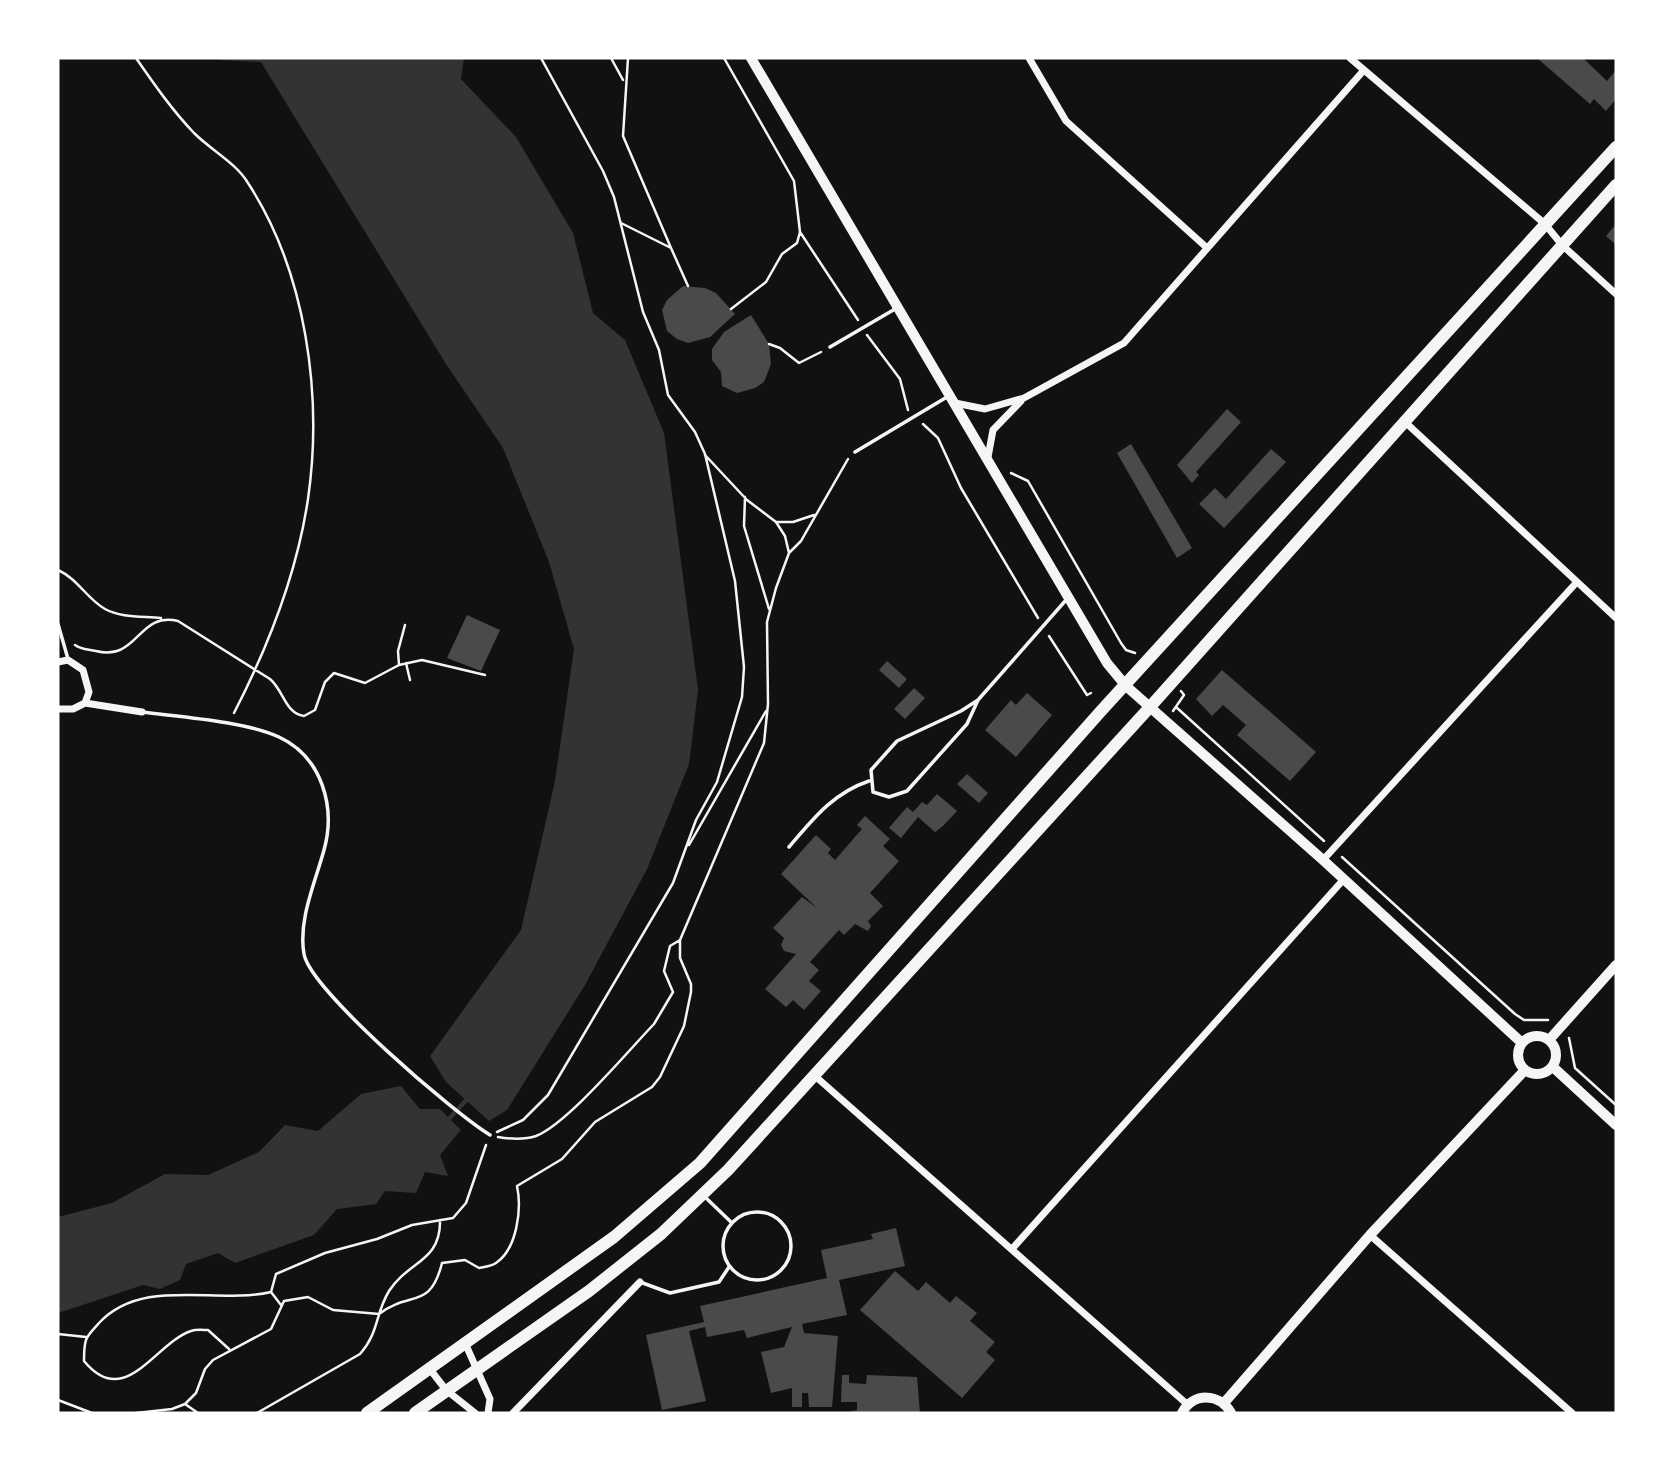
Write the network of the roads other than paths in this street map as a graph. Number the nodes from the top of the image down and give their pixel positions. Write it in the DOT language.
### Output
graph roads {
  1 [pos="751,58"];
  2 [pos="1029,58"];
  3 [pos="1350,58"];
  4 [pos="1364,70"];
  5 [pos="1616,147"];
  6 [pos="1616,185"];
  7 [pos="1545,224"];
  8 [pos="1562,245"];
  9 [pos="1206,247"];
  10 [pos="1616,295"];
  11 [pos="899,308"];
  12 [pos="831,347"];
  13 [pos="1024,398"];
  14 [pos="952,399"];
  15 [pos="1404,421"];
  16 [pos="855,452"];
  17 [pos="988,457"];
  18 [pos="1576,583"];
  19 [pos="1069,596"];
  20 [pos="1616,618"];
  21 [pos="58,624"];
  22 [pos="68,660"];
  23 [pos="58,662"];
  24 [pos="1126,686"];
  25 [pos="978,699"];
  26 [pos="85,704"];
  27 [pos="1150,707"];
  28 [pos="58,709"];
  29 [pos="142,712"];
  30 [pos="870,780"];
  31 [pos="789,847"];
  32 [pos="1323,860"];
  33 [pos="1344,879"];
  34 [pos="1616,965"];
  35 [pos="1549,1040"];
  36 [pos="1522,1043"];
  37 [pos="1553,1067"];
  38 [pos="1525,1070"];
  39 [pos="815,1076"];
  40 [pos="1616,1125"];
  41 [pos="489,1135"];
  42 [pos="702,1195"];
  43 [pos="732,1223"];
  44 [pos="1370,1235"];
  45 [pos="1012,1249"];
  46 [pos="729,1267"];
  47 [pos="640,1282"];
  48 [pos="465,1343"];
  49 [pos="476,1367"];
  50 [pos="429,1368"];
  51 [pos="446,1390"];
  52 [pos="1224,1403"];
  53 [pos="1185,1409"];
  54 [pos="367,1413"];
  55 [pos="415,1413"];
  56 [pos="475,1413"];
  57 [pos="488,1413"];
  58 [pos="513,1413"];
  59 [pos="1231,1413"];
  60 [pos="1572,1413"];
  1 -- 11 [label="main road"];
  2 -- 9 [label="street"];
  3 -- 4 [label="street"];
  4 -- 7 [label="street"];
  4 -- 9 [label="street"];
  5 -- 7 [label="highway"];
  6 -- 8 [label="highway"];
  7 -- 8 [label="street"];
  7 -- 24 [label="highway"];
  8 -- 10 [label="street"];
  8 -- 15 [label="highway"];
  9 -- 13 [label="street"];
  11 -- 12 [label="lane"];
  11 -- 14 [label="main road"];
  13 -- 14 [label="street"];
  13 -- 17 [label="street"];
  14 -- 16 [label="lane"];
  14 -- 17 [label="main road"];
  15 -- 18 [label="street"];
  15 -- 27 [label="highway"];
  17 -- 19 [label="main road"];
  18 -- 20 [label="street"];
  18 -- 32 [label="street"];
  19 -- 24 [label="main road"];
  19 -- 25 [label="lane"];
  21 -- 22 [label="lane"];
  22 -- 23 [label="street"];
  22 -- 26 [label="street"];
  24 -- 27 [label="street"];
  24 -- 48 [label="highway"];
  25 -- 30 [label="lane"];
  25 -- 30 [label="lane"];
  26 -- 28 [label="street"];
  26 -- 29 [label="street"];
  27 -- 32 [label="street"];
  27 -- 39 [label="highway"];
  29 -- 41 [label="lane"];
  30 -- 31 [label="lane"];
  32 -- 33 [label="street"];
  33 -- 36 [label="street"];
  33 -- 45 [label="street"];
  34 -- 35 [label="street"];
  35 -- 36 [label="street"];
  35 -- 37 [label="street"];
  36 -- 38 [label="street"];
  37 -- 38 [label="street"];
  37 -- 40 [label="street"];
  38 -- 44 [label="street"];
  39 -- 42 [label="highway"];
  39 -- 45 [label="street"];
  42 -- 43 [label="lane"];
  42 -- 49 [label="highway"];
  43 -- 46 [label="lane"];
  43 -- 46 [label="lane"];
  44 -- 52 [label="street"];
  44 -- 60 [label="street"];
  45 -- 53 [label="street"];
  46 -- 47 [label="lane"];
  47 -- 58 [label="street"];
  48 -- 49 [label="street"];
  48 -- 50 [label="highway"];
  49 -- 51 [label="highway"];
  49 -- 57 [label="street"];
  50 -- 51 [label="street"];
  50 -- 54 [label="highway"];
  51 -- 55 [label="highway"];
  51 -- 56 [label="street"];
  52 -- 53 [label="street"];
  52 -- 59 [label="street"];
}
